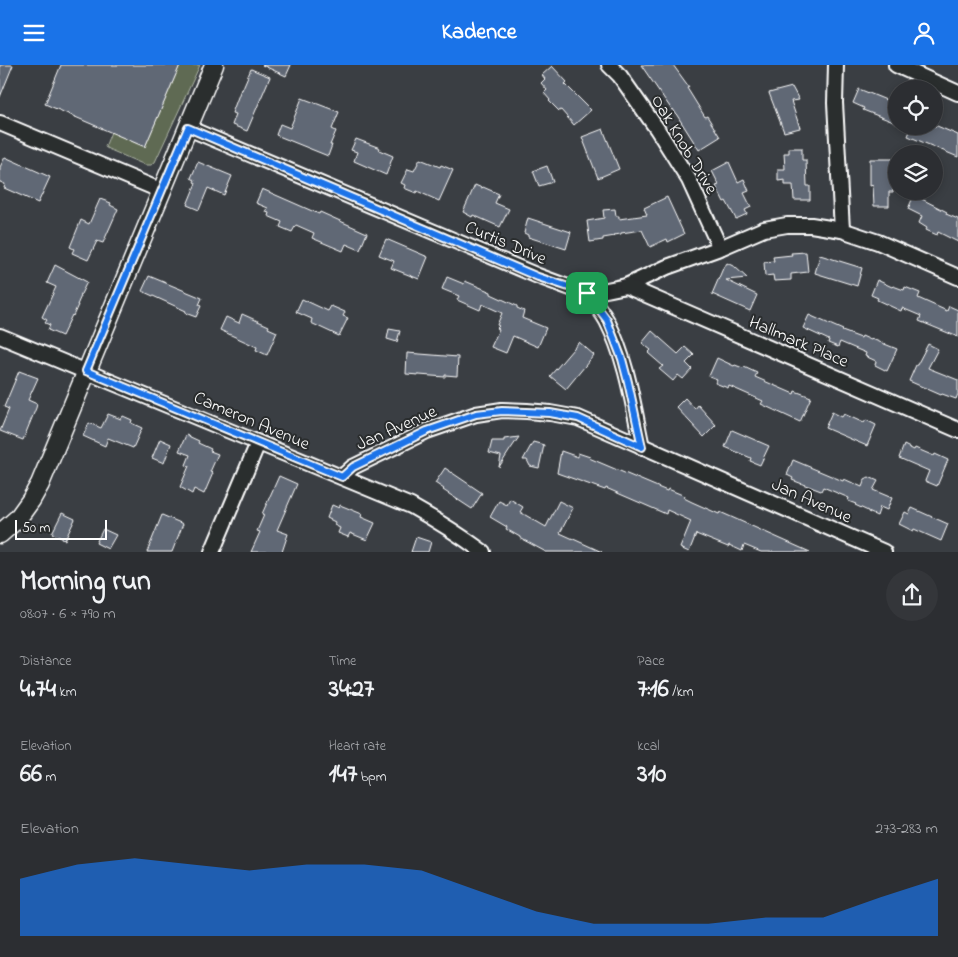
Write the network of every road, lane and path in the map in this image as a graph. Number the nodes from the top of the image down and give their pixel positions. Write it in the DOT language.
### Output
graph roads {
  1 [pos="214,65"];
  2 [pos="610,65"];
  3 [pos="836,65"];
  4 [pos="896,65"];
  5 [pos="958,93"];
  6 [pos="0,123"];
  7 [pos="188,128"];
  8 [pos="162,191"];
  9 [pos="842,229"];
  10 [pos="720,248"];
  11 [pos="958,277"];
  12 [pos="626,286"];
  13 [pos="587,293"];
  14 [pos="0,336"];
  15 [pos="86,371"];
  16 [pos="958,430"];
  17 [pos="258,443"];
  18 [pos="642,447"];
  19 [pos="342,477"];
  20 [pos="0,533"];
  21 [pos="212,552"];
  22 [pos="483,552"];
  23 [pos="884,552"];
  1 -- 7 [label="street"];
  2 -- 10 [label="street, Oak Knob Drive"];
  3 -- 9 [label="street"];
  4 -- 5 [label="street"];
  6 -- 8 [label="street"];
  7 -- 8 [label="street"];
  7 -- 13 [label="street, Curtis Drive"];
  8 -- 15 [label="street"];
  9 -- 10 [label="street, Curtis Drive"];
  9 -- 11 [label="street, Curtis Drive"];
  10 -- 12 [label="street, Curtis Drive"];
  12 -- 13 [label="street, Curtis Drive"];
  12 -- 16 [label="street, Hallmark Place"];
  13 -- 18 [label="street"];
  14 -- 15 [label="street, Cameron Avenue"];
  15 -- 17 [label="street, Cameron Avenue"];
  15 -- 20 [label="street"];
  17 -- 19 [label="street, Cameron Avenue"];
  17 -- 21 [label="street"];
  18 -- 19 [label="street, Jan Avenue"];
  18 -- 23 [label="street, Jan Avenue"];
  19 -- 22 [label="street, Cameron Avenue"];
}
